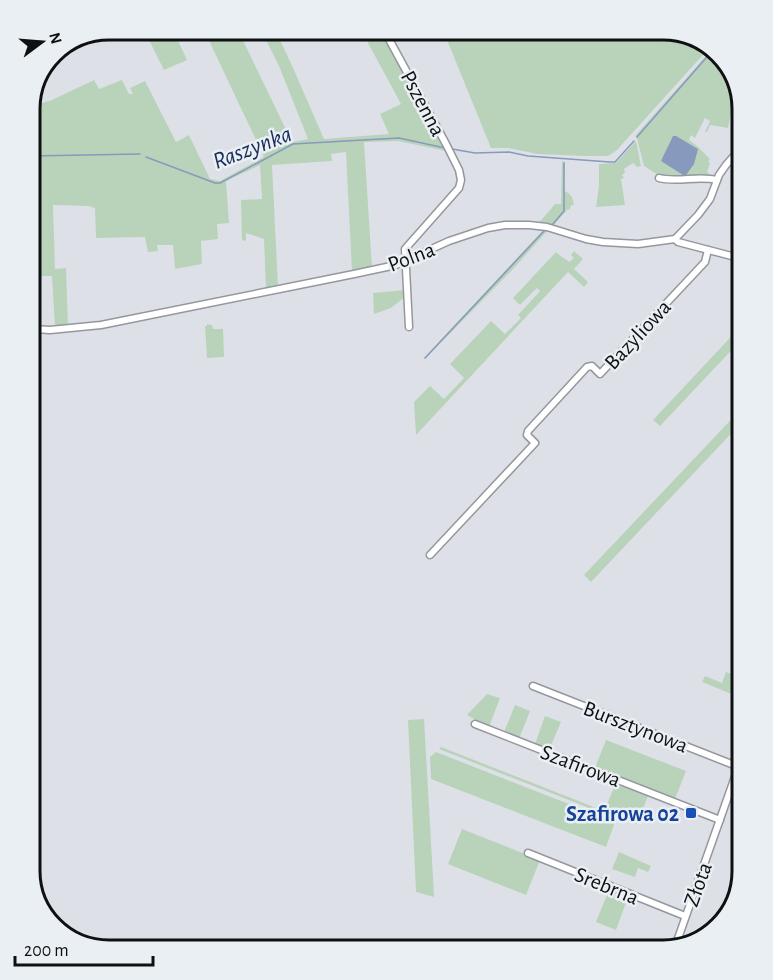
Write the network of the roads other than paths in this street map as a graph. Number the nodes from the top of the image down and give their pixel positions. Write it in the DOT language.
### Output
graph roads {
  1 [pos="390,41"];
  2 [pos="732,158"];
  3 [pos="659,178"];
  4 [pos="717,180"];
  5 [pos="675,239"];
  6 [pos="708,250"];
  7 [pos="732,256"];
  8 [pos="405,261"];
  9 [pos="409,327"];
  10 [pos="41,329"];
  11 [pos="430,555"];
  12 [pos="533,686"];
  13 [pos="475,724"];
  14 [pos="732,764"];
  15 [pos="732,787"];
  16 [pos="720,820"];
  17 [pos="528,853"];
  18 [pos="685,916"];
  19 [pos="678,938"];
  1 -- 8 [label="street, Pszenna"];
  2 -- 4 [label="street"];
  3 -- 4 [label="street"];
  4 -- 5 [label="street"];
  5 -- 6 [label="street"];
  5 -- 8 [label="street, Polna"];
  6 -- 7 [label="street"];
  6 -- 11 [label="street, Bazyliowa"];
  8 -- 9 [label="street"];
  8 -- 10 [label="street, Polna"];
  12 -- 14 [label="street, Bursztynowa"];
  13 -- 16 [label="street, Szafirowa"];
  15 -- 16 [label="street, Złota"];
  16 -- 18 [label="street, Złota"];
  17 -- 18 [label="street, Srebrna"];
  18 -- 19 [label="street, Złota"];
}
